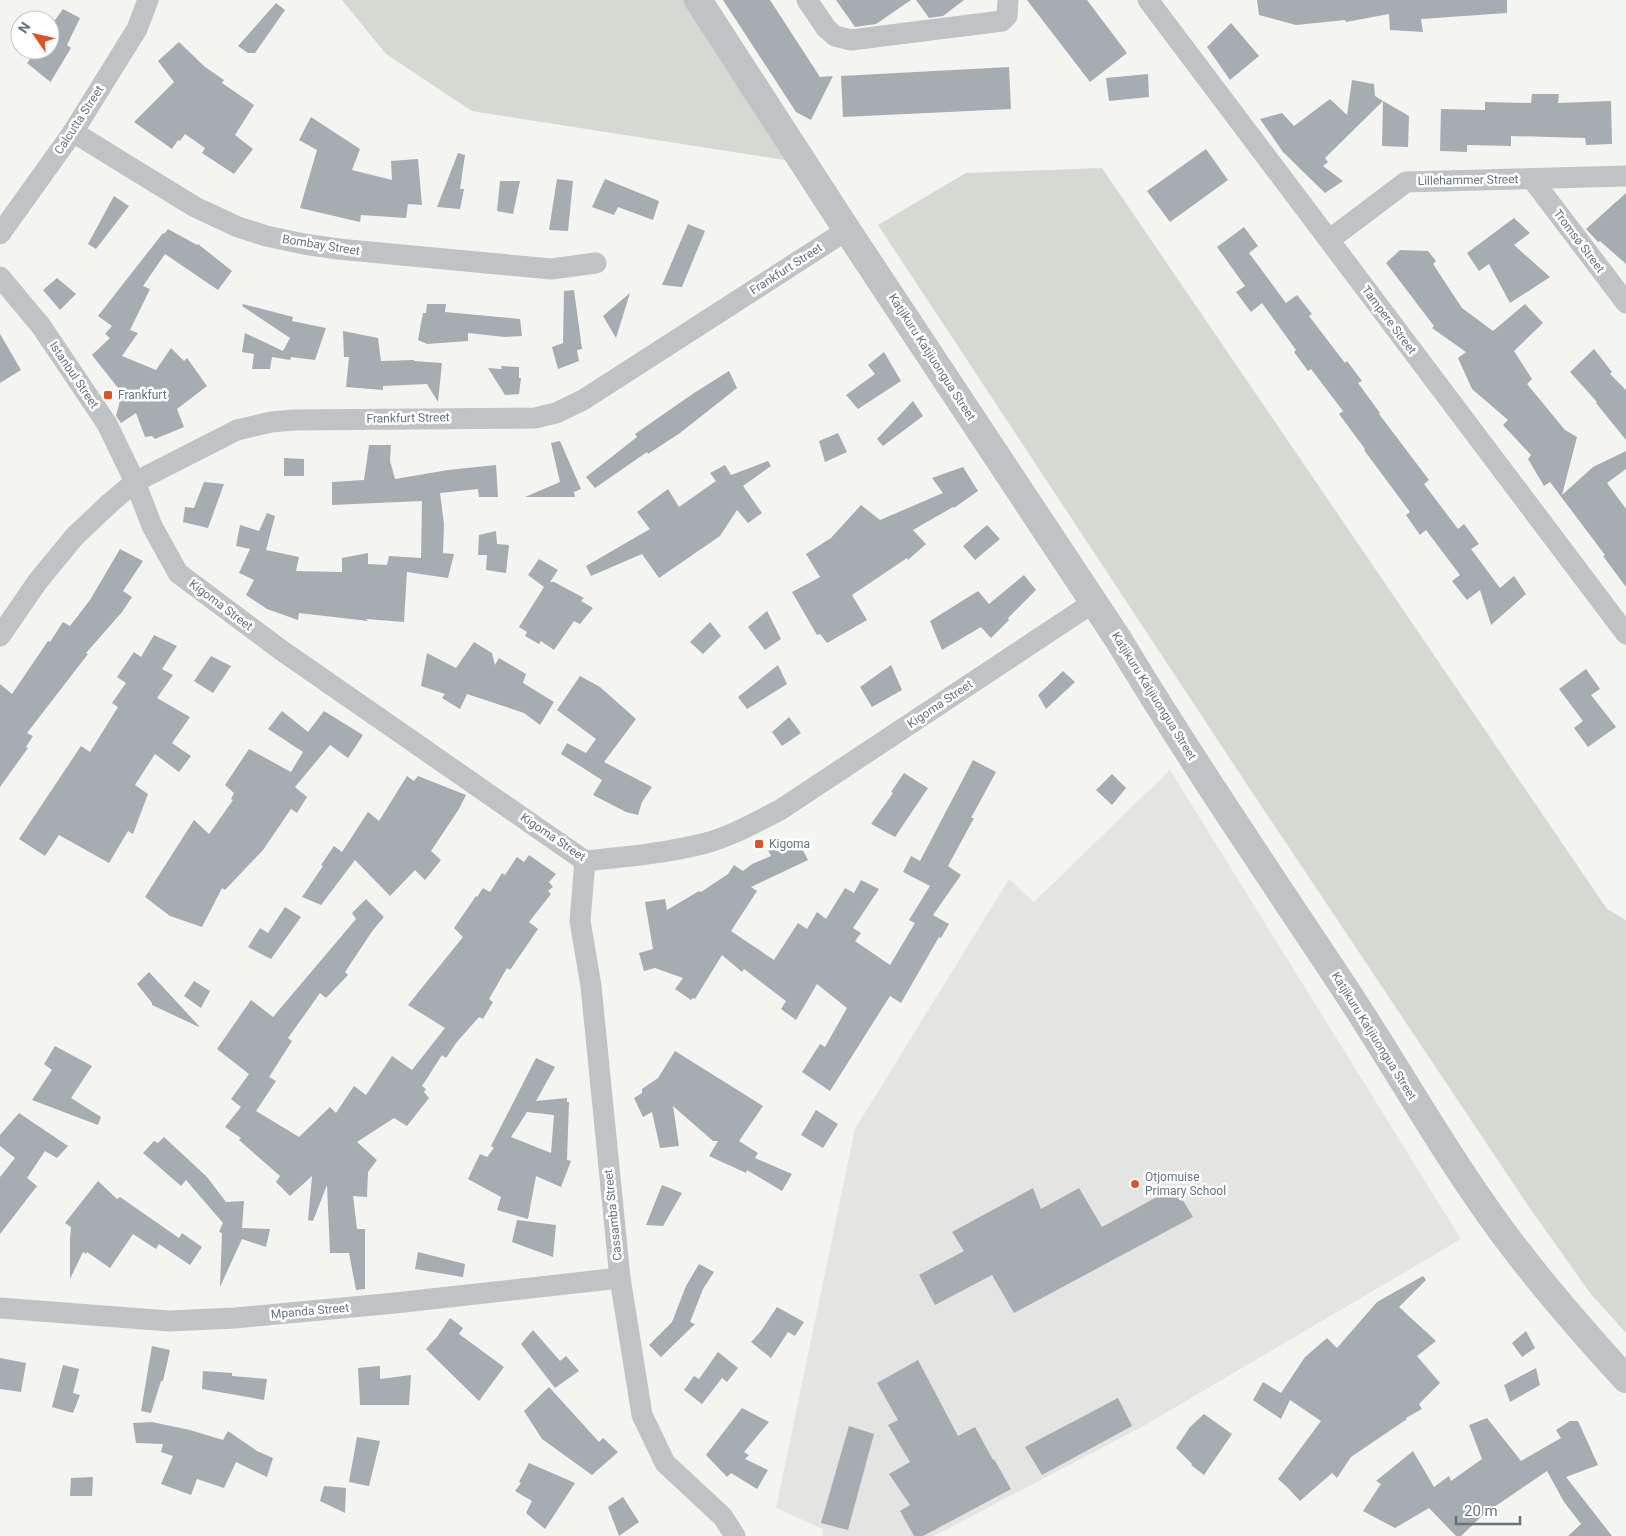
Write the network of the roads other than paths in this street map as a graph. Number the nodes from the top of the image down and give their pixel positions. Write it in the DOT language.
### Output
graph roads {
  1 [pos="148,0"];
  2 [pos="698,0"];
  3 [pos="807,0"];
  4 [pos="1008,0"];
  5 [pos="1153,2"];
  6 [pos="72,132"];
  7 [pos="1626,176"];
  8 [pos="1532,179"];
  9 [pos="847,230"];
  10 [pos="0,234"];
  11 [pos="1329,240"];
  12 [pos="596,263"];
  13 [pos="0,277"];
  14 [pos="1626,303"];
  15 [pos="136,482"];
  16 [pos="1094,602"];
  17 [pos="1626,634"];
  18 [pos="0,636"];
  19 [pos="585,861"];
  20 [pos="620,1278"];
  21 [pos="0,1308"];
  22 [pos="1626,1379"];
  23 [pos="735,1536"];
  1 -- 6 [label="street, Calcutta Street"];
  2 -- 9 [label="street, Katjikuru Katjiuongua Street"];
  3 -- 4 [label="street"];
  5 -- 11 [label="street, Tampere Street"];
  6 -- 10 [label="street, Calcutta Street"];
  6 -- 12 [label="street, Bombay Street"];
  7 -- 8 [label="street, Lillehammer Street"];
  8 -- 11 [label="street, Lillehammer Street"];
  8 -- 14 [label="street, Tromsø Street"];
  9 -- 15 [label="street, Frankfurt Street"];
  9 -- 16 [label="street, Katjikuru Katjiuongua Street"];
  11 -- 17 [label="street, Tampere Street"];
  13 -- 15 [label="street, Istanbul Street"];
  15 -- 18 [label="street, Frankfurt Street"];
  15 -- 19 [label="street, Kigoma Street"];
  16 -- 19 [label="street, Kigoma Street"];
  16 -- 22 [label="street, Katjikuru Katjiuongua Street"];
  19 -- 20 [label="street, Cassamba Street"];
  20 -- 21 [label="street, Mpanda Street"];
  20 -- 23 [label="street, Cassamba Street"];
}
